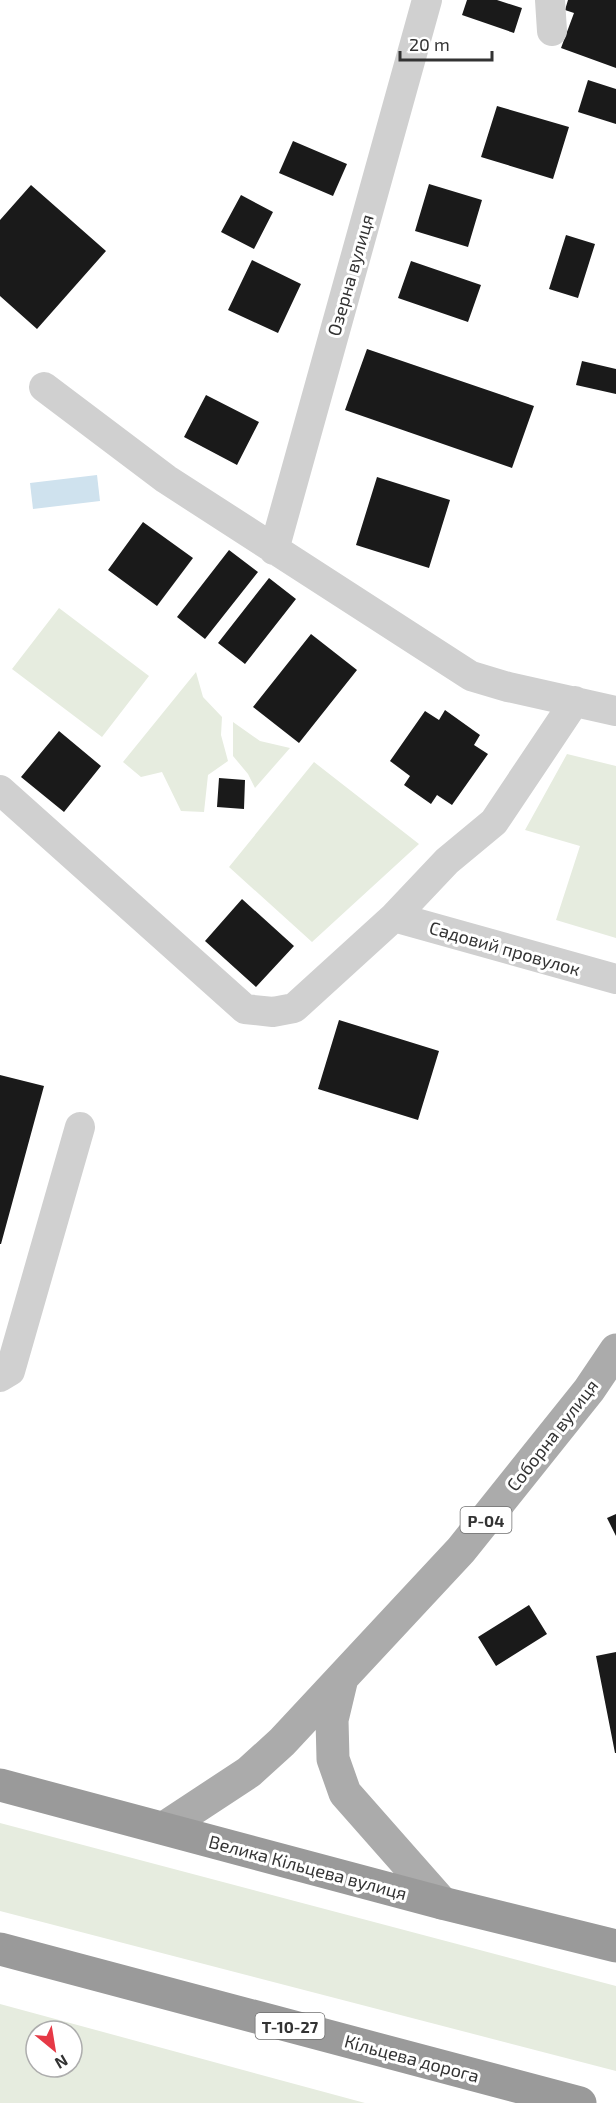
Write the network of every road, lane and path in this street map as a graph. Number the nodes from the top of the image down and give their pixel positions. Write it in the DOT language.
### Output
graph roads {
  1 [pos="427,0"];
  2 [pos="550,0"];
  3 [pos="552,31"];
  4 [pos="44,387"];
  5 [pos="274,550"];
  6 [pos="575,701"];
  7 [pos="616,711"];
  8 [pos="0,790"];
  9 [pos="394,917"];
  10 [pos="616,979"];
  11 [pos="80,1127"];
  12 [pos="616,1350"];
  13 [pos="0,1377"];
  14 [pos="342,1678"];
  15 [pos="0,1785"];
  16 [pos="164,1828"];
  17 [pos="442,1903"];
  18 [pos="616,1946"];
  19 [pos="0,1949"];
  20 [pos="580,2103"];
  1 -- 5 [label="street, Озерна вулиця"];
  2 -- 3 [label="street"];
  4 -- 5 [label="street"];
  5 -- 6 [label="street"];
  6 -- 7 [label="street"];
  6 -- 9 [label="street"];
  8 -- 9 [label="street"];
  9 -- 10 [label="street, Садовий провулок"];
  11 -- 13 [label="street"];
  12 -- 14 [label="main road, Соборна вулиця / Р-04"];
  14 -- 16 [label="main road, Соборна вулиця / Р-04"];
  14 -- 17 [label="main road, Соборна вулиця / Р-04"];
  15 -- 16 [label="highway, Велика Кільцева вулиця"];
  16 -- 17 [label="highway, Велика Кільцева вулиця"];
  17 -- 18 [label="highway, Велика Кільцева вулиця"];
  19 -- 20 [label="highway, Кільцева дорога / Т-10-27"];
}
